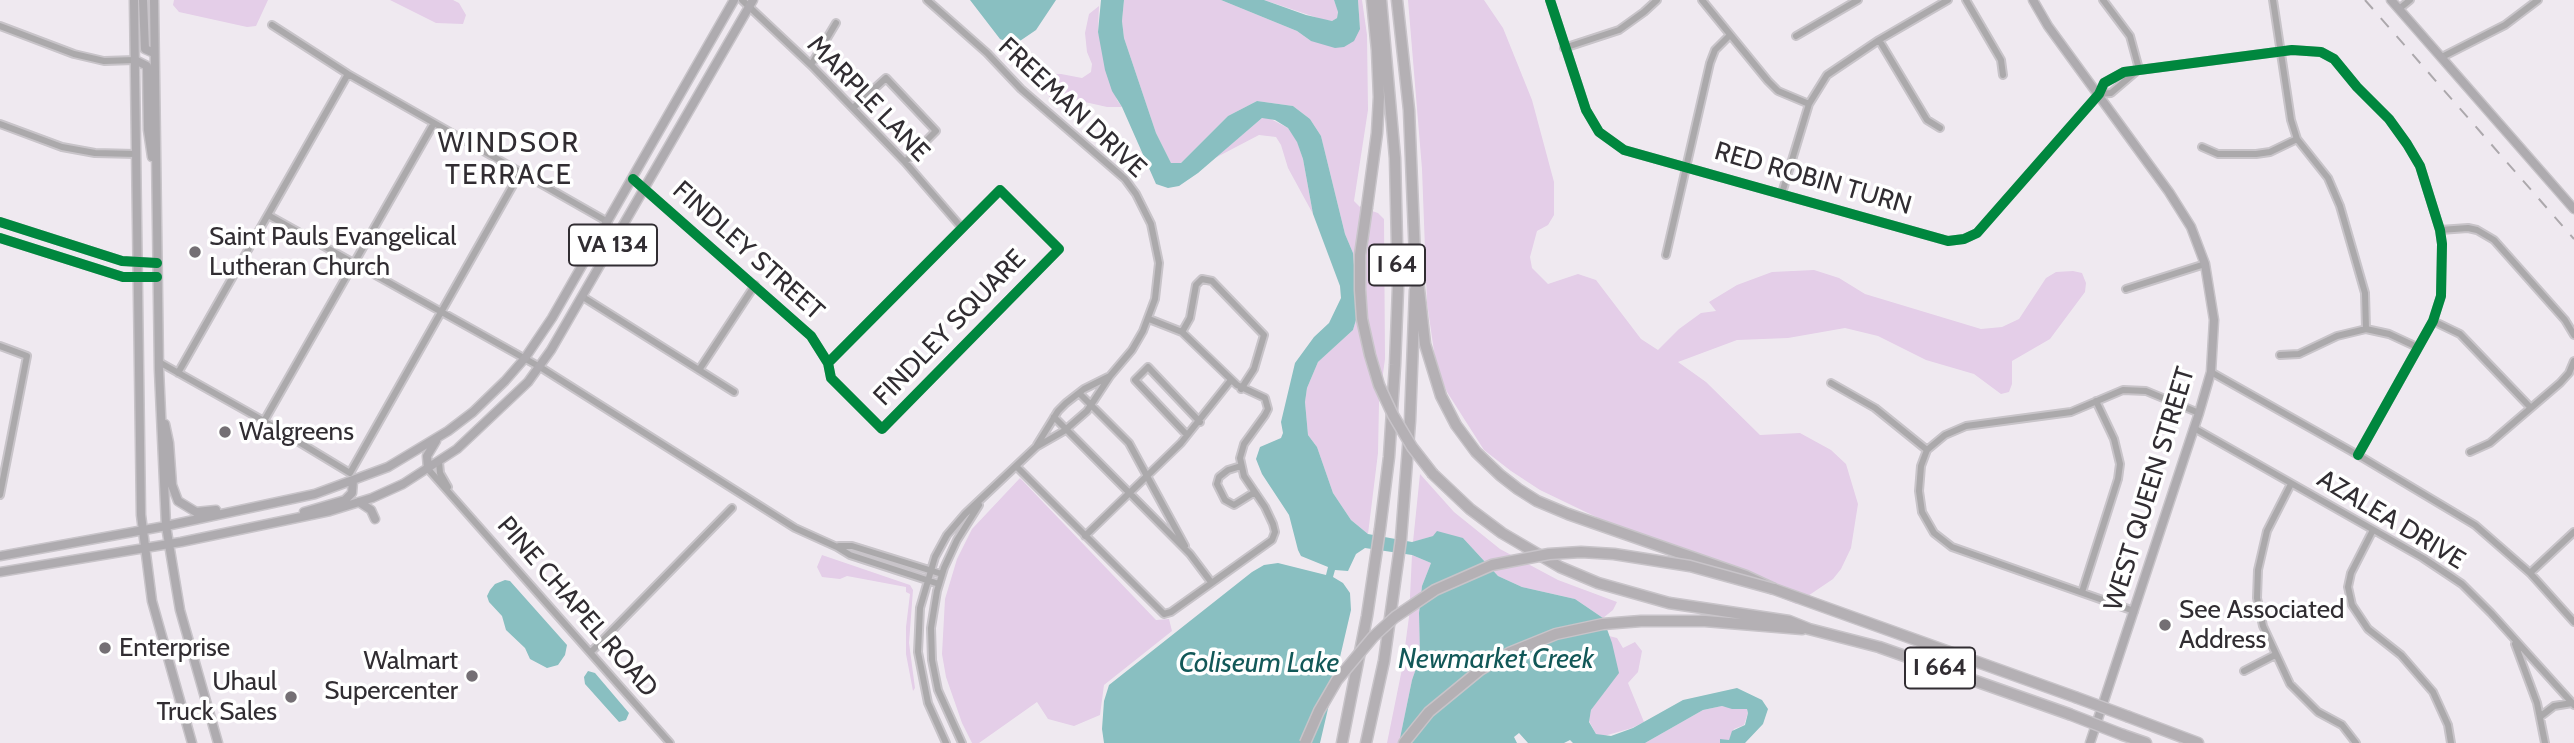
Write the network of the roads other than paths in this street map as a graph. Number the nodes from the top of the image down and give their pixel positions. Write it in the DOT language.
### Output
graph roads {
  1 [pos="134,0"];
  2 [pos="143,0"];
  3 [pos="154,0"];
  4 [pos="734,0"];
  5 [pos="928,0"];
  6 [pos="1372,0"];
  7 [pos="1381,0"];
  8 [pos="1397,0"];
  9 [pos="1550,0"];
  10 [pos="1657,0"];
  11 [pos="1702,0"];
  12 [pos="1858,0"];
  13 [pos="1948,0"];
  14 [pos="1966,0"];
  15 [pos="2033,0"];
  16 [pos="2103,0"];
  17 [pos="2273,0"];
  18 [pos="2392,0"];
  19 [pos="2410,0"];
  20 [pos="2538,0"];
  21 [pos="748,2"];
  22 [pos="2399,9"];
  23 [pos="836,23"];
  24 [pos="272,24"];
  25 [pos="0,26"];
  26 [pos="1730,35"];
  27 [pos="1796,36"];
  28 [pos="1879,40"];
  29 [pos="1564,48"];
  30 [pos="2281,51"];
  31 [pos="154,53"];
  32 [pos="2442,57"];
  33 [pos="135,60"];
  34 [pos="811,65"];
  35 [pos="2140,69"];
  36 [pos="348,74"];
  37 [pos="2003,75"];
  38 [pos="2099,94"];
  39 [pos="1809,104"];
  40 [pos="853,108"];
  41 [pos="435,123"];
  42 [pos="0,124"];
  43 [pos="1940,128"];
  44 [pos="2297,139"];
  45 [pos="2202,147"];
  46 [pos="136,154"];
  47 [pos="905,162"];
  48 [pos="1688,167"];
  49 [pos="521,171"];
  50 [pos="156,173"];
  51 [pos="633,179"];
  52 [pos="645,189"];
  53 [pos="1782,193"];
  54 [pos="2574,209"];
  55 [pos="268,215"];
  56 [pos="0,222"];
  57 [pos="608,222"];
  58 [pos="962,228"];
  59 [pos="2440,230"];
  60 [pos="0,237"];
  61 [pos="1415,253"];
  62 [pos="1667,255"];
  63 [pos="355,261"];
  64 [pos="137,262"];
  65 [pos="157,262"];
  66 [pos="2205,264"];
  67 [pos="138,278"];
  68 [pos="157,278"];
  69 [pos="755,285"];
  70 [pos="2126,289"];
  71 [pos="583,297"];
  72 [pos="442,310"];
  73 [pos="1149,319"];
  74 [pos="2433,321"];
  75 [pos="2366,329"];
  76 [pos="1182,332"];
  77 [pos="2574,335"];
  78 [pos="0,346"];
  79 [pos="2417,347"];
  80 [pos="2280,355"];
  81 [pos="524,358"];
  82 [pos="2574,361"];
  83 [pos="159,362"];
  84 [pos="828,363"];
  85 [pos="540,367"];
  86 [pos="699,370"];
  87 [pos="2211,372"];
  88 [pos="178,373"];
  89 [pos="1110,376"];
  90 [pos="1231,380"];
  91 [pos="1831,383"];
  92 [pos="1241,389"];
  93 [pos="734,392"];
  94 [pos="1079,393"];
  95 [pos="2096,401"];
  96 [pos="1091,405"];
  97 [pos="2530,407"];
  98 [pos="160,408"];
  99 [pos="2199,413"];
  100 [pos="1054,417"];
  101 [pos="264,421"];
  102 [pos="1200,422"];
  103 [pos="2194,428"];
  104 [pos="1066,429"];
  105 [pos="1187,435"];
  106 [pos="438,438"];
  107 [pos="1036,447"];
  108 [pos="1927,450"];
  109 [pos="2470,452"];
  110 [pos="2358,454"];
  111 [pos="439,462"];
  112 [pos="1016,466"];
  113 [pos="1241,466"];
  114 [pos="428,469"];
  115 [pos="1146,475"];
  116 [pos="352,477"];
  117 [pos="2291,484"];
  118 [pos="1128,492"];
  119 [pos="1255,492"];
  120 [pos="0,495"];
  121 [pos="375,496"];
  122 [pos="302,497"];
  123 [pos="455,497"];
  124 [pos="984,498"];
  125 [pos="359,502"];
  126 [pos="732,508"];
  127 [pos="285,521"];
  128 [pos="166,526"];
  129 [pos="143,530"];
  130 [pos="2373,530"];
  131 [pos="2574,532"];
  132 [pos="1084,536"];
  133 [pos="169,543"];
  134 [pos="145,547"];
  135 [pos="837,547"];
  136 [pos="1190,554"];
  137 [pos="0,556"];
  138 [pos="930,571"];
  139 [pos="0,572"];
  140 [pos="2530,573"];
  141 [pos="942,574"];
  142 [pos="926,580"];
  143 [pos="1211,582"];
  144 [pos="939,584"];
  145 [pos="1774,589"];
  146 [pos="2082,592"];
  147 [pos="2134,611"];
  148 [pos="2574,622"];
  149 [pos="1809,629"];
  150 [pos="2513,639"];
  151 [pos="591,652"];
  152 [pos="2274,655"];
  153 [pos="2244,671"];
  154 [pos="2573,704"];
  155 [pos="2540,716"];
  156 [pos="192,743"];
  157 [pos="218,743"];
  158 [pos="670,743"];
  159 [pos="946,743"];
  160 [pos="962,743"];
  161 [pos="1305,743"];
  162 [pos="1342,743"];
  163 [pos="1366,743"];
  164 [pos="1404,743"];
  165 [pos="2090,743"];
  166 [pos="2146,743"];
  167 [pos="2198,743"];
  168 [pos="2356,743"];
  169 [pos="2451,743"];
  170 [pos="2545,743"];
  1 -- 33 [label="main road"];
  2 -- 31 [label="main road"];
  3 -- 31 [label="main road"];
  4 -- 51 [label="main road, VA 134"];
  5 -- 73 [label="street, FREEMAN DRIVE"];
  6 -- 149 [label="highway, bridge"];
  7 -- 162 [label="highway, I 64"];
  8 -- 61 [label="highway, I 64"];
  9 -- 29 [label="street, RED ROBIN TURN"];
  10 -- 29 [label="street"];
  11 -- 26 [label="street"];
  12 -- 27 [label="street"];
  13 -- 28 [label="street"];
  14 -- 37 [label="street"];
  15 -- 38 [label="main road, WEST QUEEN STREET"];
  16 -- 35 [label="street"];
  17 -- 30 [label="street"];
  18 -- 22 [label="main road"];
  19 -- 22 [label="street"];
  20 -- 32 [label="street"];
  21 -- 34 [label="street, MARPLE LANE"];
  21 -- 52 [label="main road, VA 134"];
  22 -- 32 [label="main road"];
  23 -- 34 [label="street"];
  24 -- 36 [label="street"];
  25 -- 33 [label="street"];
  26 -- 39 [label="street"];
  26 -- 48 [label="street"];
  28 -- 39 [label="street"];
  28 -- 43 [label="street"];
  29 -- 48 [label="street, RED ROBIN TURN"];
  30 -- 35 [label="street"];
  30 -- 44 [label="street"];
  30 -- 59 [label="street"];
  31 -- 50 [label="main road"];
  32 -- 54 [label="main road"];
  33 -- 46 [label="main road"];
  33 -- 50 [label="main road"];
  34 -- 40 [label="street, MARPLE LANE"];
  35 -- 38 [label="street"];
  35 -- 38 [label="street"];
  36 -- 41 [label="street"];
  36 -- 55 [label="street"];
  38 -- 53 [label="street, RED ROBIN TURN"];
  38 -- 66 [label="main road, WEST QUEEN STREET"];
  39 -- 53 [label="street"];
  40 -- 47 [label="street, MARPLE LANE"];
  40 -- 47 [label="street"];
  41 -- 49 [label="street"];
  41 -- 63 [label="street"];
  42 -- 46 [label="street"];
  44 -- 45 [label="street"];
  44 -- 75 [label="street"];
  46 -- 64 [label="main road"];
  47 -- 58 [label="street, MARPLE LANE"];
  48 -- 53 [label="street, RED ROBIN TURN"];
  48 -- 62 [label="street"];
  49 -- 57 [label="street"];
  49 -- 72 [label="street"];
  50 -- 65 [label="main road"];
  51 -- 52 [label="street, FINDLEY STREET"];
  51 -- 57 [label="main road, VA 134"];
  52 -- 69 [label="street, FINDLEY STREET"];
  52 -- 71 [label="main road, VA 134"];
  55 -- 63 [label="street"];
  55 -- 88 [label="street"];
  56 -- 64 [label="street"];
  57 -- 81 [label="main road, VA 134"];
  58 -- 84 [label="street, FINDLEY SQUARE"];
  58 -- 84 [label="street, FINDLEY SQUARE"];
  59 -- 74 [label="street"];
  59 -- 77 [label="street"];
  60 -- 67 [label="street"];
  61 -- 145 [label="highway, bridge"];
  61 -- 163 [label="highway, I 64"];
  63 -- 72 [label="street"];
  63 -- 101 [label="street"];
  64 -- 65 [label="street"];
  64 -- 67 [label="main road"];
  65 -- 68 [label="main road"];
  66 -- 70 [label="street"];
  66 -- 87 [label="main road, WEST QUEEN STREET"];
  67 -- 68 [label="street"];
  67 -- 129 [label="main road"];
  68 -- 83 [label="main road"];
  69 -- 84 [label="street, FINDLEY STREET"];
  69 -- 86 [label="street"];
  71 -- 85 [label="main road, VA 134"];
  71 -- 86 [label="street"];
  72 -- 81 [label="street"];
  72 -- 116 [label="street"];
  73 -- 76 [label="street"];
  73 -- 89 [label="street, FREEMAN DRIVE"];
  74 -- 79 [label="street"];
  74 -- 97 [label="street"];
  75 -- 79 [label="street"];
  75 -- 80 [label="street"];
  76 -- 90 [label="street"];
  76 -- 92 [label="street"];
  78 -- 120 [label="street"];
  79 -- 110 [label="street"];
  81 -- 85 [label="street"];
  81 -- 106 [label="main road, VA 134"];
  82 -- 97 [label="street"];
  83 -- 88 [label="street"];
  83 -- 98 [label="main road"];
  85 -- 111 [label="main road, VA 134"];
  85 -- 135 [label="street"];
  86 -- 93 [label="street"];
  87 -- 99 [label="main road, WEST QUEEN STREET"];
  87 -- 110 [label="street"];
  88 -- 101 [label="street"];
  89 -- 94 [label="street, FREEMAN DRIVE"];
  89 -- 96 [label="street, FREEMAN DRIVE"];
  90 -- 92 [label="street"];
  90 -- 102 [label="street"];
  91 -- 108 [label="street"];
  92 -- 113 [label="street"];
  94 -- 96 [label="street"];
  94 -- 100 [label="street, FREEMAN DRIVE"];
  95 -- 99 [label="street"];
  95 -- 108 [label="street"];
  95 -- 146 [label="street"];
  96 -- 104 [label="street, FREEMAN DRIVE"];
  96 -- 115 [label="street"];
  97 -- 109 [label="street"];
  98 -- 122 [label="main road"];
  98 -- 128 [label="main road"];
  99 -- 103 [label="main road, WEST QUEEN STREET"];
  100 -- 104 [label="street"];
  100 -- 107 [label="street, FREEMAN DRIVE"];
  101 -- 116 [label="street"];
  102 -- 105 [label="street"];
  102 -- 105 [label="street"];
  103 -- 117 [label="street, AZALEA DRIVE"];
  103 -- 147 [label="main road, WEST QUEEN STREET"];
  104 -- 107 [label="street, FREEMAN DRIVE"];
  104 -- 118 [label="street"];
  105 -- 115 [label="street"];
  106 -- 114 [label="main road"];
  106 -- 116 [label="main road, VA 134"];
  107 -- 112 [label="street, FREEMAN DRIVE"];
  108 -- 146 [label="street"];
  110 -- 140 [label="street"];
  111 -- 114 [label="main road, VA 134"];
  111 -- 123 [label="street, PINE CHAPEL ROAD"];
  112 -- 124 [label="street, FREEMAN DRIVE"];
  112 -- 132 [label="street"];
  113 -- 119 [label="street"];
  113 -- 119 [label="street"];
  114 -- 121 [label="main road, VA 134"];
  114 -- 123 [label="street, PINE CHAPEL ROAD"];
  115 -- 118 [label="street"];
  115 -- 136 [label="street"];
  116 -- 122 [label="main road, VA 134"];
  116 -- 127 [label="main road"];
  117 -- 130 [label="street, AZALEA DRIVE"];
  117 -- 152 [label="street"];
  118 -- 132 [label="street"];
  118 -- 136 [label="street"];
  119 -- 143 [label="street"];
  121 -- 125 [label="main road, VA 134"];
  121 -- 125 [label="main road"];
  122 -- 128 [label="main road, VA 134"];
  123 -- 151 [label="street, PINE CHAPEL ROAD"];
  124 -- 138 [label="street"];
  124 -- 141 [label="street"];
  125 -- 127 [label="main road, VA 134"];
  126 -- 151 [label="street"];
  127 -- 133 [label="main road, VA 134"];
  128 -- 129 [label="main road, VA 134"];
  128 -- 133 [label="main road"];
  129 -- 134 [label="main road"];
  129 -- 137 [label="main road"];
  130 -- 150 [label="street, AZALEA DRIVE"];
  130 -- 169 [label="street"];
  131 -- 140 [label="street"];
  132 -- 143 [label="street"];
  133 -- 134 [label="main road"];
  133 -- 157 [label="main road"];
  134 -- 139 [label="main road"];
  134 -- 156 [label="main road"];
  135 -- 138 [label="street"];
  135 -- 142 [label="street"];
  136 -- 143 [label="street"];
  138 -- 141 [label="street"];
  138 -- 142 [label="street"];
  140 -- 148 [label="street"];
  141 -- 144 [label="street"];
  142 -- 144 [label="street"];
  142 -- 159 [label="street"];
  144 -- 160 [label="street"];
  145 -- 161 [label="highway, bridge"];
  145 -- 167 [label="highway, I 664, bridge"];
  146 -- 147 [label="street"];
  147 -- 165 [label="main road, WEST QUEEN STREET"];
  149 -- 164 [label="highway"];
  149 -- 166 [label="highway, I 664, bridge"];
  150 -- 154 [label="street, AZALEA DRIVE"];
  150 -- 155 [label="street"];
  151 -- 158 [label="street, PINE CHAPEL ROAD"];
  152 -- 153 [label="street"];
  152 -- 168 [label="street"];
  154 -- 155 [label="street"];
  155 -- 170 [label="street"];
}
